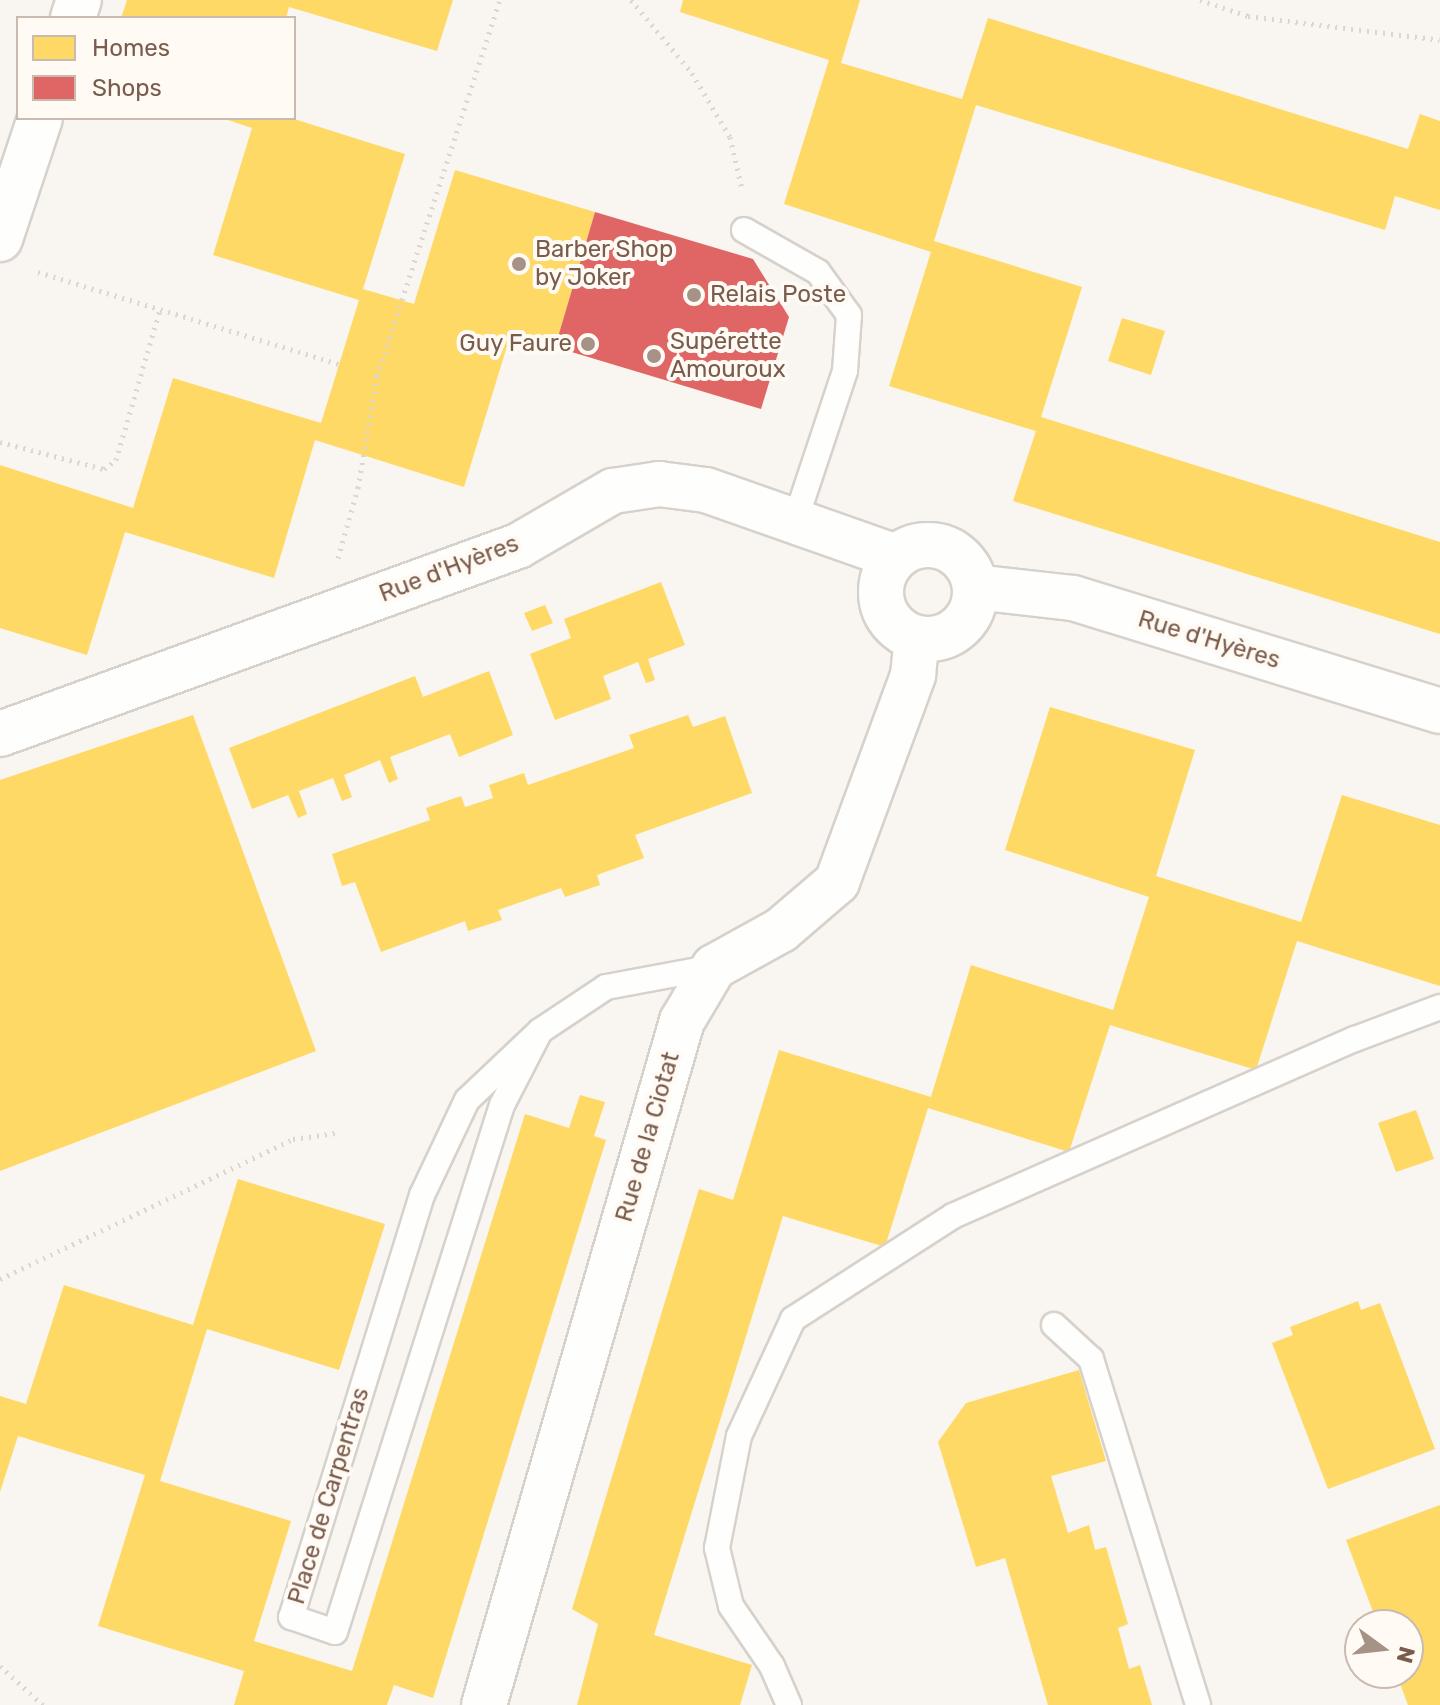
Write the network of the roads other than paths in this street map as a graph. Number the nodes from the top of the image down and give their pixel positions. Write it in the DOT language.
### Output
graph roads {
  1 [pos="39,120"];
  2 [pos="744,230"];
  3 [pos="8,240"];
  4 [pos="795,521"];
  5 [pos="896,557"];
  6 [pos="975,587"];
  7 [pos="917,639"];
  8 [pos="1440,711"];
  9 [pos="0,734"];
  10 [pos="714,967"];
  11 [pos="1440,1007"];
  12 [pos="540,1031"];
  13 [pos="1054,1325"];
  14 [pos="484,1705"];
  15 [pos="789,1705"];
  16 [pos="1198,1705"];
  1 -- 3 [label="street"];
  2 -- 4 [label="lane"];
  4 -- 5 [label="street, Rue d'Hyères"];
  4 -- 9 [label="street, Rue d'Hyères"];
  5 -- 6 [label="street"];
  5 -- 7 [label="street"];
  6 -- 7 [label="street"];
  6 -- 8 [label="street, Rue d'Hyères"];
  7 -- 10 [label="street"];
  10 -- 12 [label="lane, Place de Carpentras"];
  10 -- 14 [label="street, Rue de la Ciotat"];
  11 -- 15 [label="lane"];
  12 -- 12 [label="lane, Place de Carpentras"];
  13 -- 16 [label="lane"];
}
